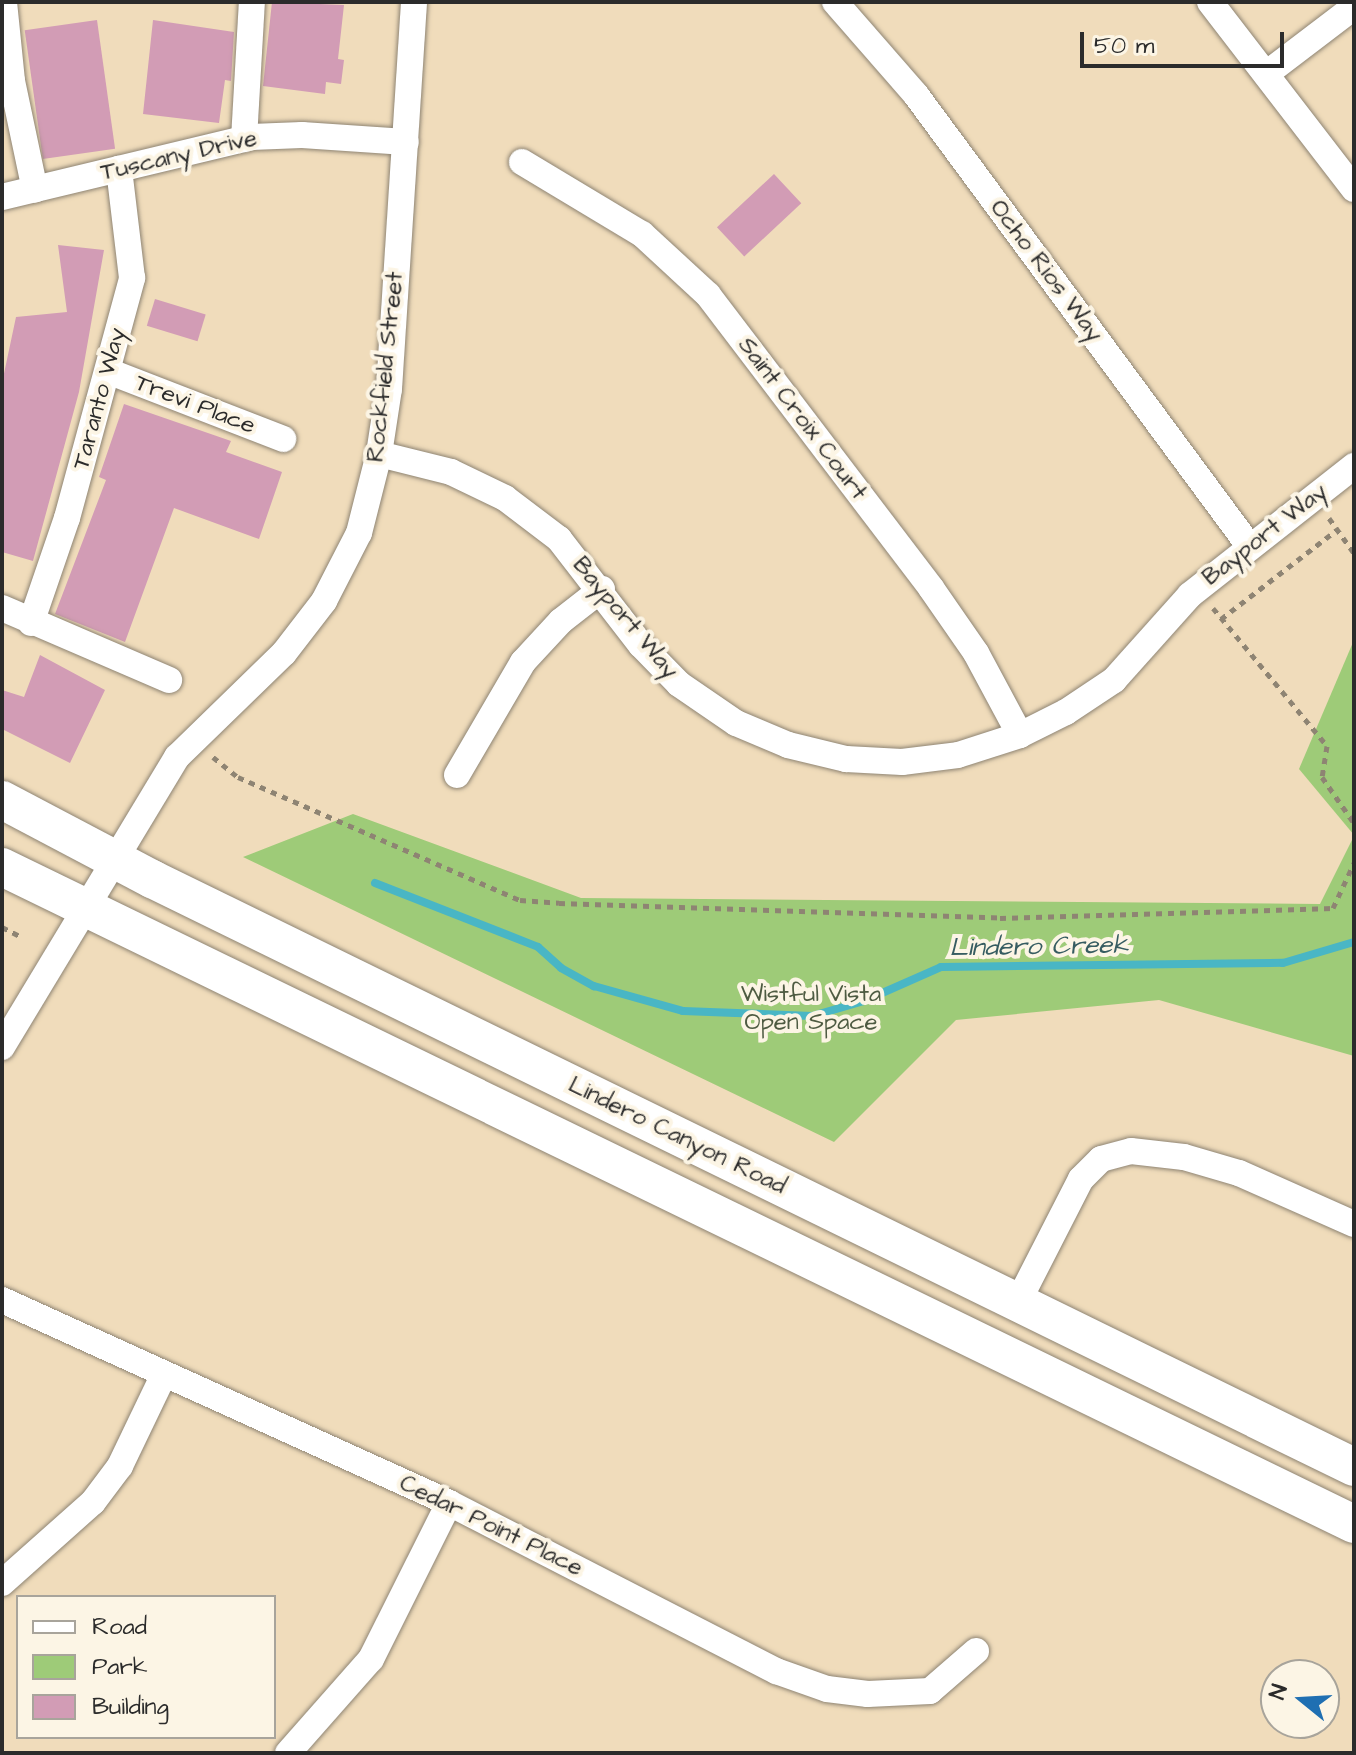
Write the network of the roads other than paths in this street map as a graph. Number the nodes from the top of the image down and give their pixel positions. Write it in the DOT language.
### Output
graph roads {
  1 [pos="4,2"];
  2 [pos="252,2"];
  3 [pos="414,2"];
  4 [pos="835,2"];
  5 [pos="1210,2"];
  6 [pos="1354,7"];
  7 [pos="1266,74"];
  8 [pos="244,139"];
  9 [pos="406,142"];
  10 [pos="522,162"];
  11 [pos="119,169"];
  12 [pos="1354,189"];
  13 [pos="35,190"];
  14 [pos="2,197"];
  15 [pos="108,371"];
  16 [pos="283,439"];
  17 [pos="379,454"];
  18 [pos="1354,466"];
  19 [pos="1250,547"];
  20 [pos="602,589"];
  21 [pos="2,608"];
  22 [pos="31,623"];
  23 [pos="169,680"];
  24 [pos="1020,735"];
  25 [pos="457,775"];
  26 [pos="2,800"];
  27 [pos="116,859"];
  28 [pos="2,867"];
  29 [pos="86,908"];
  30 [pos="2,1047"];
  31 [pos="1354,1224"];
  32 [pos="2,1300"];
  33 [pos="1018,1302"];
  34 [pos="164,1374"];
  35 [pos="1354,1467"];
  36 [pos="449,1503"];
  37 [pos="1354,1524"];
  38 [pos="2,1583"];
  39 [pos="976,1651"];
  40 [pos="288,1753"];
  1 -- 13 [label="street"];
  2 -- 8 [label="street"];
  3 -- 9 [label="street, Rockfield Street"];
  4 -- 19 [label="street, Ocho Rios Way"];
  5 -- 7 [label="street"];
  6 -- 7 [label="street"];
  7 -- 12 [label="street"];
  8 -- 9 [label="street, Tuscany Drive"];
  8 -- 11 [label="street, Tuscany Drive"];
  9 -- 17 [label="street, Rockfield Street"];
  10 -- 24 [label="street, Saint Croix Court"];
  11 -- 13 [label="street, Tuscany Drive"];
  11 -- 15 [label="street, Taranto Way"];
  13 -- 14 [label="street, Tuscany Drive"];
  15 -- 16 [label="street, Trevi Place"];
  15 -- 22 [label="street, Taranto Way"];
  17 -- 20 [label="street, Bayport Way"];
  17 -- 27 [label="street, Rockfield Street"];
  18 -- 19 [label="street, Bayport Way"];
  19 -- 24 [label="street, Bayport Way"];
  20 -- 24 [label="street, Bayport Way"];
  20 -- 25 [label="street"];
  21 -- 22 [label="street"];
  22 -- 23 [label="street"];
  26 -- 27 [label="main road, Lindero Canyon Road"];
  27 -- 29 [label="street, Rockfield Street"];
  27 -- 33 [label="main road, Lindero Canyon Road"];
  28 -- 29 [label="main road"];
  29 -- 30 [label="street, Rockfield Street"];
  29 -- 37 [label="main road"];
  31 -- 33 [label="street"];
  32 -- 34 [label="street, Cedar Point Place"];
  33 -- 35 [label="main road, Lindero Canyon Road"];
  34 -- 36 [label="street, Cedar Point Place"];
  34 -- 38 [label="street"];
  36 -- 39 [label="street, Cedar Point Place"];
  36 -- 40 [label="street"];
}
